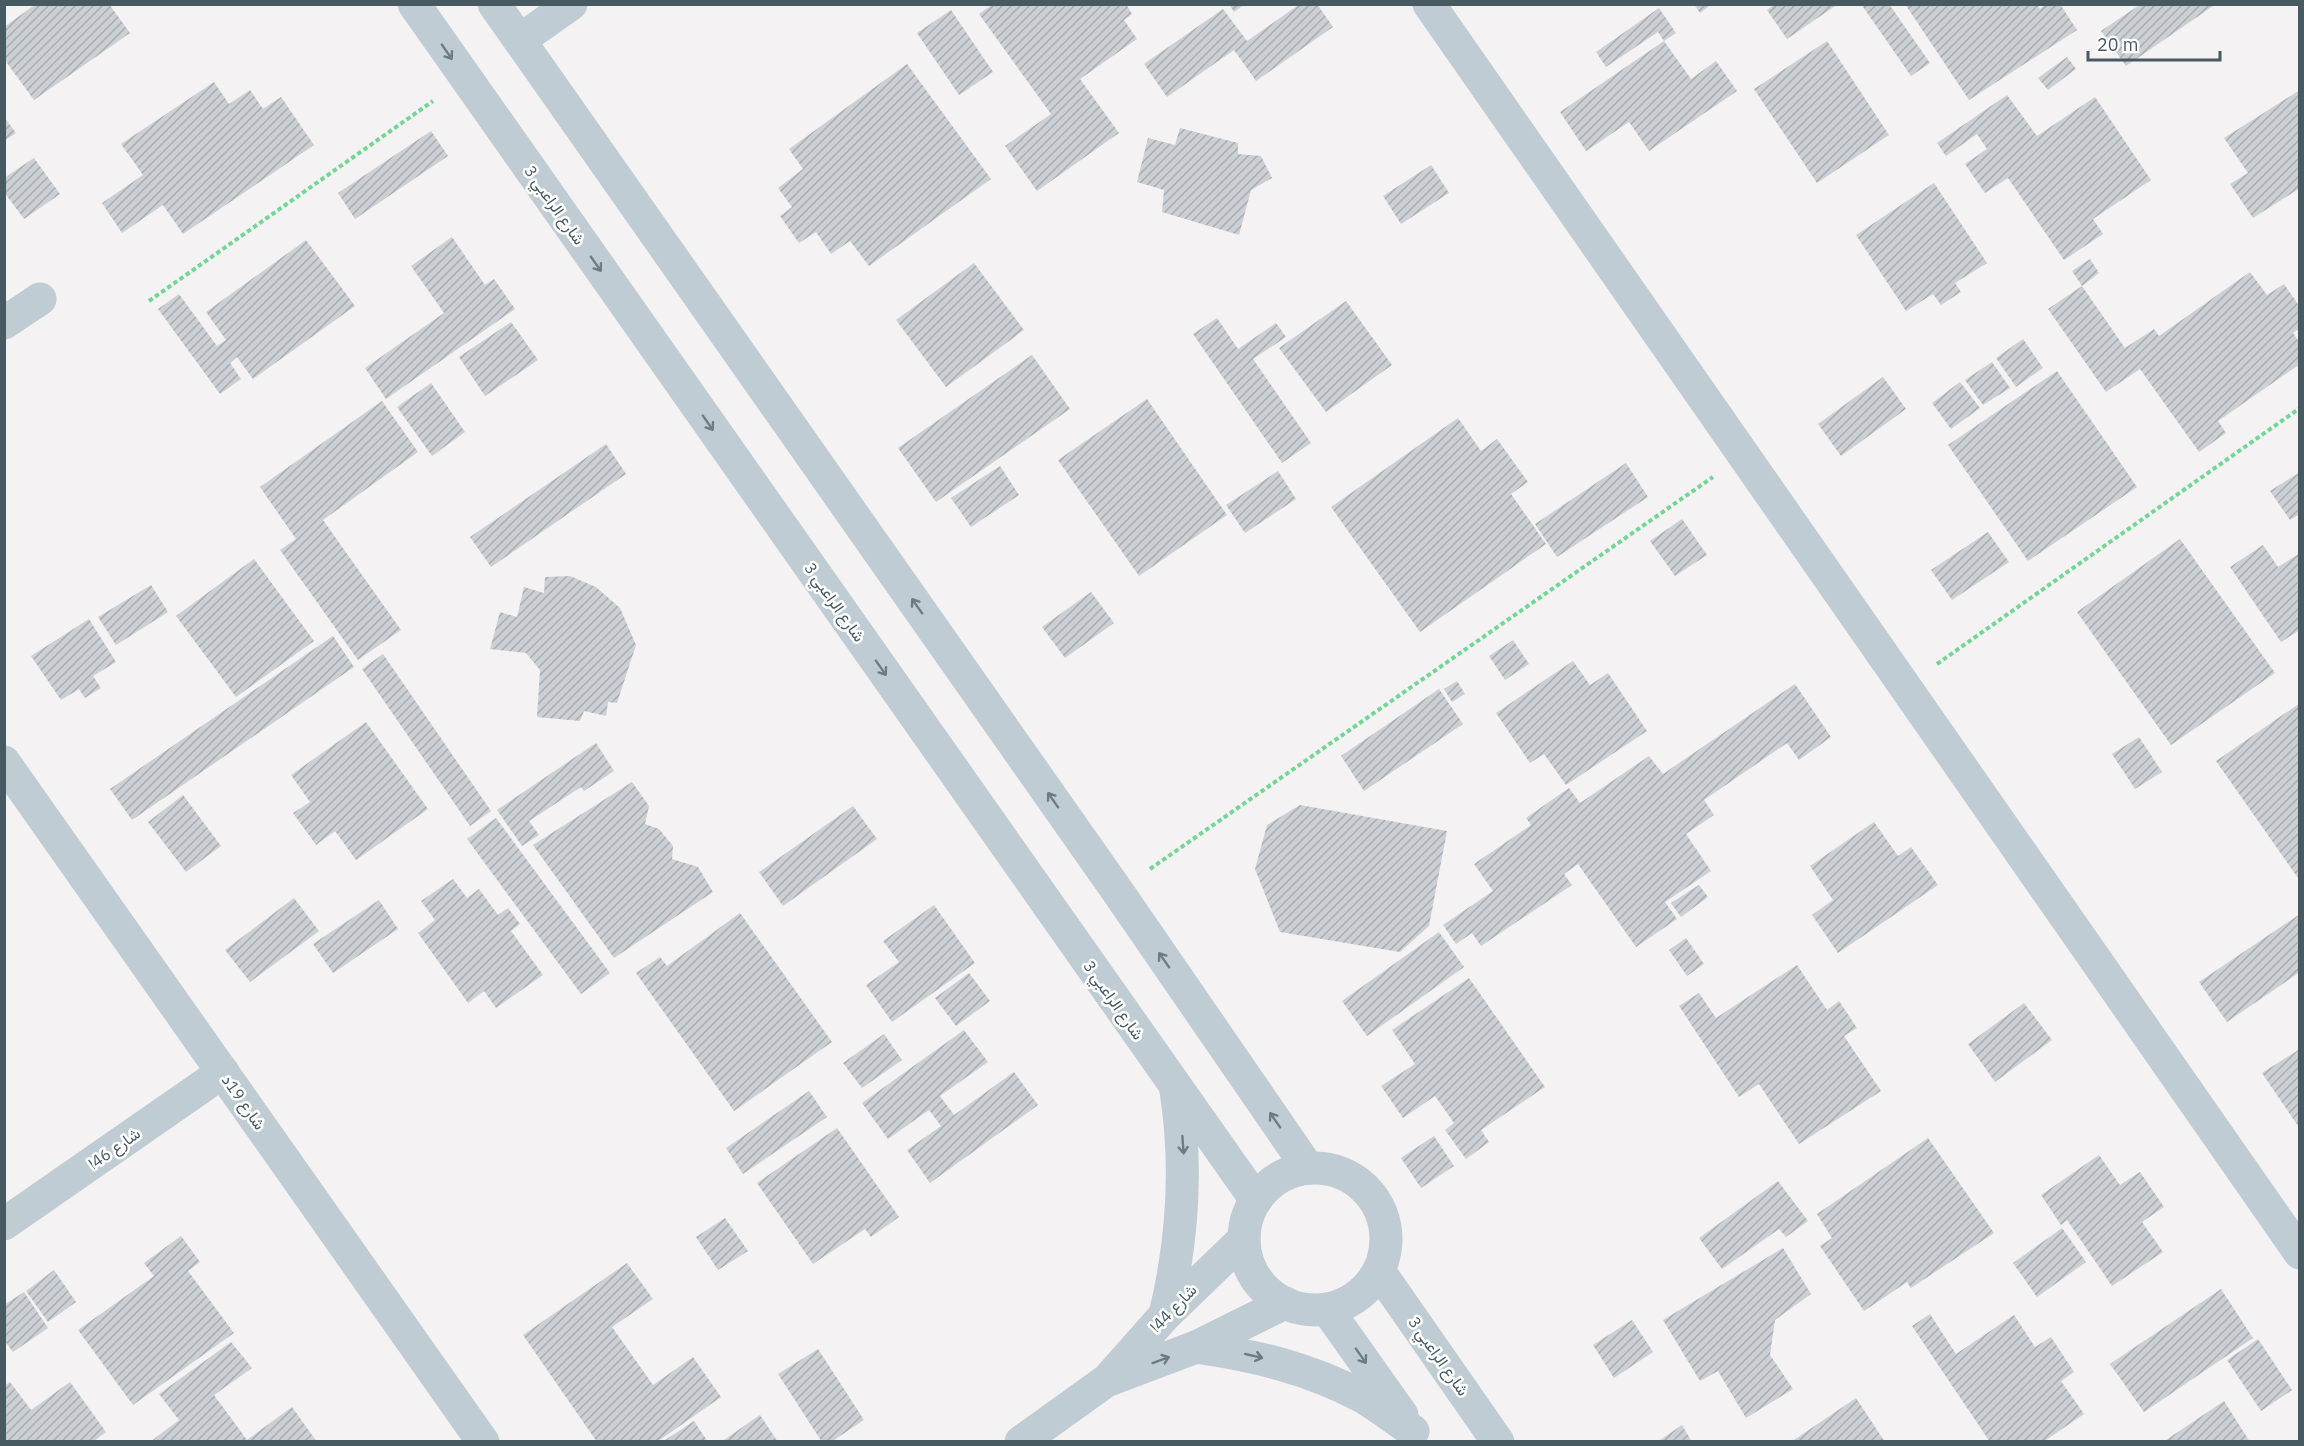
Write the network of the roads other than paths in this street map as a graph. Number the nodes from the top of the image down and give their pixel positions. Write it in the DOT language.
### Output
graph roads {
  1 [pos="414,4"];
  2 [pos="494,4"];
  3 [pos="571,4"];
  4 [pos="1429,4"];
  5 [pos="520,40"];
  6 [pos="40,299"];
  7 [pos="4,323"];
  8 [pos="4,762"];
  9 [pos="223,1072"];
  10 [pos="1176,1087"];
  11 [pos="1308,1168"];
  12 [pos="1256,1200"];
  13 [pos="4,1224"];
  14 [pos="1244,1239"];
  15 [pos="2300,1253"];
  16 [pos="1379,1270"];
  17 [pos="1285,1303"];
  18 [pos="1327,1309"];
  19 [pos="1165,1315"];
  20 [pos="1196,1347"];
  21 [pos="1106,1382"];
  22 [pos="1416,1436"];
  23 [pos="483,1442"];
  24 [pos="1021,1442"];
  25 [pos="1498,1442"];
  1 -- 10 [label="street, شارع الراعبي 3, one-way"];
  2 -- 5 [label="street"];
  3 -- 5 [label="street"];
  4 -- 15 [label="street"];
  11 -- 5 [label="street, one-way"];
  6 -- 7 [label="street"];
  8 -- 9 [label="street, شارع 19د"];
  9 -- 13 [label="street, شارع 46ا"];
  9 -- 23 [label="street, شارع 19د"];
  10 -- 12 [label="street, شارع الراعبي 3"];
  10 -- 19 [label="street, one-way"];
  11 -- 12 [label="street"];
  11 -- 16 [label="street"];
  12 -- 14 [label="street"];
  14 -- 17 [label="street"];
  14 -- 19 [label="street, شارع 44ا"];
  16 -- 18 [label="street"];
  16 -- 25 [label="street, شارع الراعبي 3"];
  17 -- 18 [label="street"];
  17 -- 20 [label="street, شارع 44ا"];
  18 -- 22 [label="street, one-way"];
  19 -- 21 [label="street, شارع 44ا"];
  21 -- 20 [label="street, شارع 44ا, one-way"];
  20 -- 22 [label="street, one-way"];
  21 -- 24 [label="street, شارع 44ا"];
}
